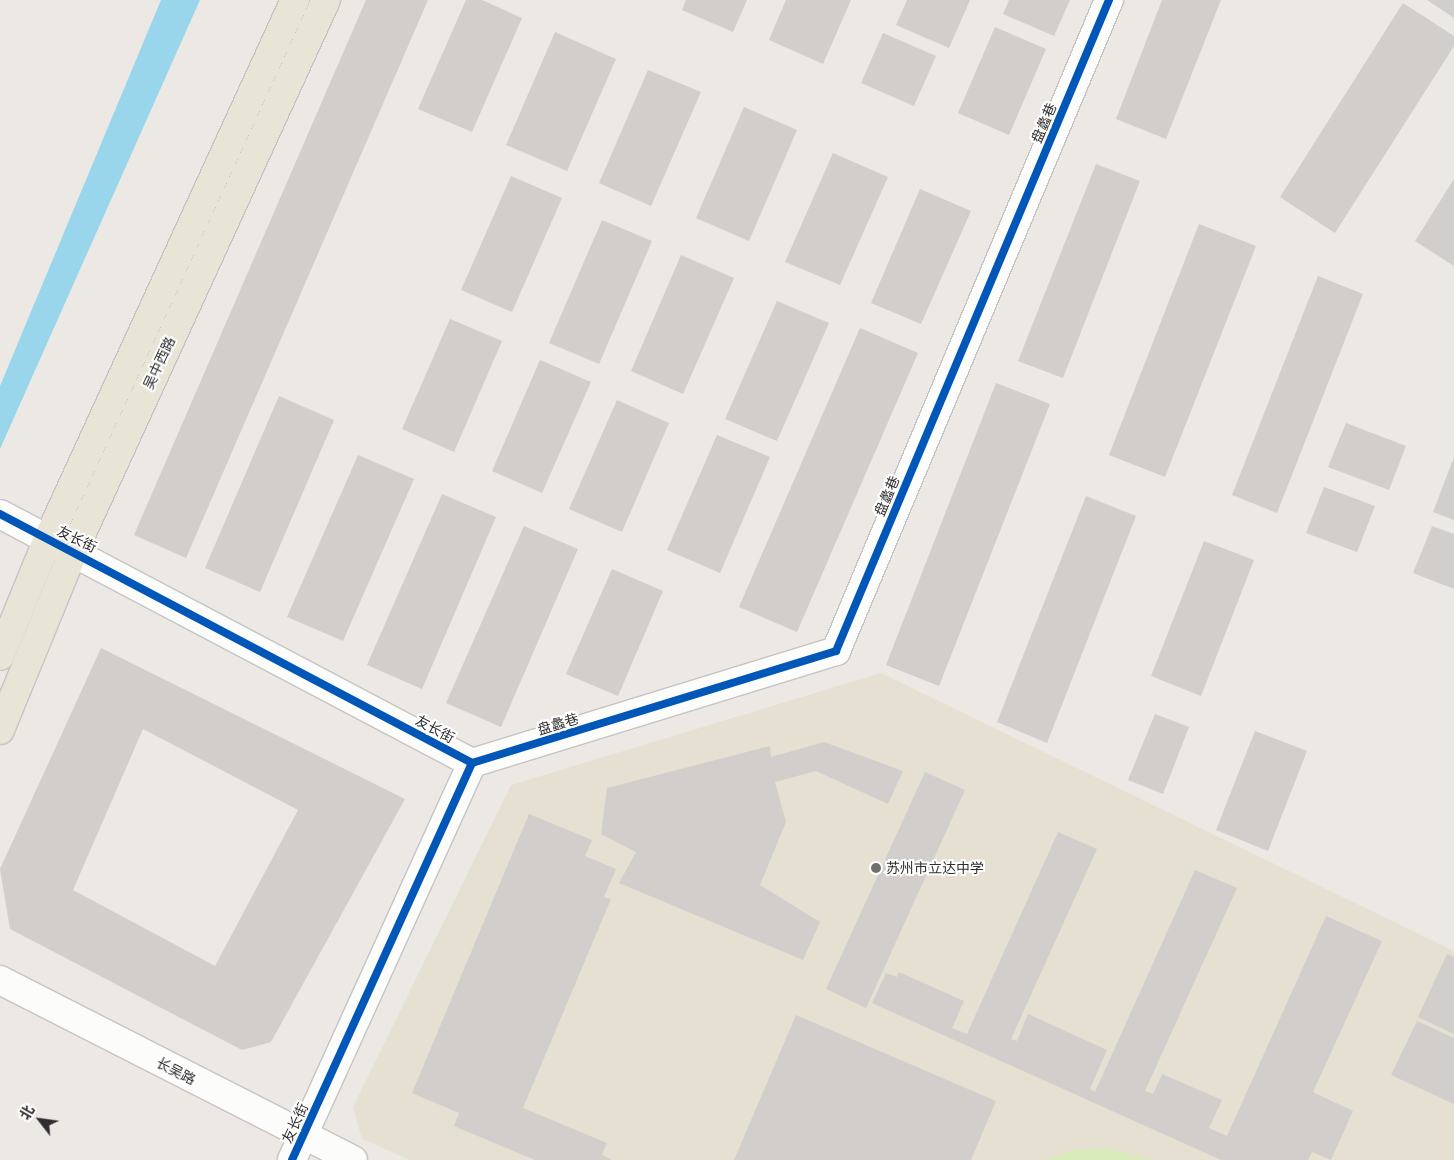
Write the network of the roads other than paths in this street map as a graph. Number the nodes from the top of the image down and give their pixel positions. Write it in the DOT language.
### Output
graph roads {
  1 [pos="295,0"];
  2 [pos="326,0"];
  3 [pos="1109,0"];
  4 [pos="0,514"];
  5 [pos="48,539"];
  6 [pos="74,550"];
  7 [pos="0,656"];
  8 [pos="0,730"];
  9 [pos="472,763"];
  10 [pos="0,980"];
  11 [pos="297,1148"];
  12 [pos="353,1160"];
  1 -- 5 [label="main road, 吴中西路"];
  2 -- 6 [label="main road, 吴中西路"];
  3 -- 9 [label="street, 盘蠡巷"];
  4 -- 5 [label="street, 友长街"];
  5 -- 6 [label="street, 友长街"];
  5 -- 7 [label="main road, 吴中西路"];
  6 -- 8 [label="main road, 吴中西路"];
  6 -- 9 [label="street, 友长街"];
  9 -- 11 [label="street, 友长街"];
  10 -- 11 [label="street, 长吴路"];
  11 -- 12 [label="street, 长吴路"];
}
